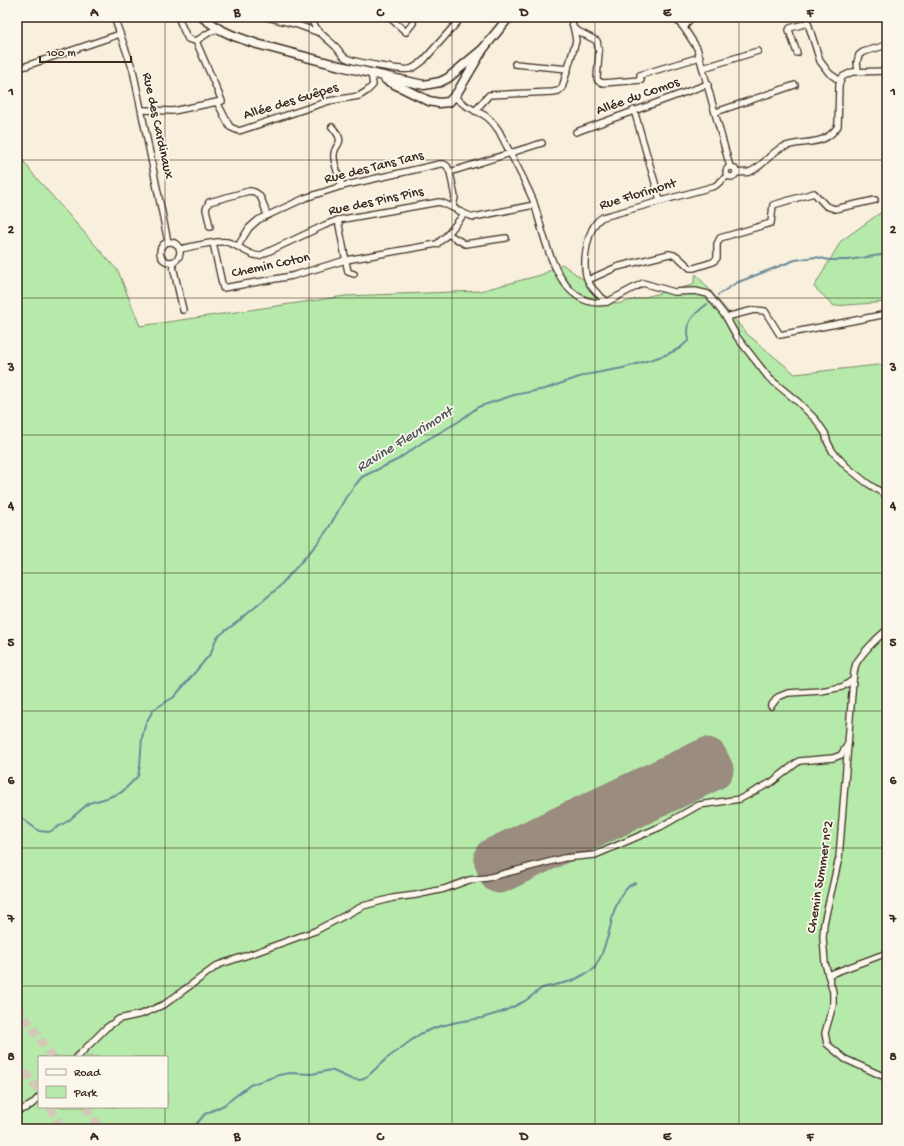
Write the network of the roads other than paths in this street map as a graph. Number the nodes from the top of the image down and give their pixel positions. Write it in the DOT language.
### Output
graph roads {
  1 [pos="114,17"];
  2 [pos="178,17"];
  3 [pos="202,17"];
  4 [pos="267,17"];
  5 [pos="310,17"];
  6 [pos="390,17"];
  7 [pos="462,17"];
  8 [pos="509,17"];
  9 [pos="570,17"];
  10 [pos="674,17"];
  11 [pos="691,17"];
  12 [pos="807,20"];
  13 [pos="413,23"];
  14 [pos="684,28"];
  15 [pos="220,29"];
  16 [pos="574,29"];
  17 [pos="320,33"];
  18 [pos="120,34"];
  19 [pos="196,41"];
  20 [pos="887,45"];
  21 [pos="482,49"];
  22 [pos="758,51"];
  23 [pos="797,53"];
  24 [pos="700,57"];
  25 [pos="346,58"];
  26 [pos="359,62"];
  27 [pos="515,64"];
  28 [pos="340,66"];
  29 [pos="703,68"];
  30 [pos="17,69"];
  31 [pos="568,69"];
  32 [pos="858,71"];
  33 [pos="887,71"];
  34 [pos="368,72"];
  35 [pos="448,78"];
  36 [pos="840,81"];
  37 [pos="430,84"];
  38 [pos="708,84"];
  39 [pos="795,85"];
  40 [pos="456,95"];
  41 [pos="417,97"];
  42 [pos="218,102"];
  43 [pos="142,110"];
  44 [pos="634,110"];
  45 [pos="475,111"];
  46 [pos="716,112"];
  47 [pos="332,126"];
  48 [pos="576,132"];
  49 [pos="542,143"];
  50 [pos="511,154"];
  51 [pos="730,167"];
  52 [pos="450,172"];
  53 [pos="736,173"];
  54 [pos="727,176"];
  55 [pos="342,186"];
  56 [pos="660,200"];
  57 [pos="874,200"];
  58 [pos="534,205"];
  59 [pos="453,207"];
  60 [pos="464,214"];
  61 [pos="267,215"];
  62 [pos="338,220"];
  63 [pos="210,227"];
  64 [pos="448,234"];
  65 [pos="506,238"];
  66 [pos="168,242"];
  67 [pos="213,243"];
  68 [pos="238,246"];
  69 [pos="180,249"];
  70 [pos="346,260"];
  71 [pos="172,262"];
  72 [pos="354,274"];
  73 [pos="588,280"];
  74 [pos="607,302"];
  75 [pos="182,310"];
  76 [pos="887,314"];
  77 [pos="726,317"];
  78 [pos="887,496"];
  79 [pos="887,630"];
  80 [pos="853,680"];
  81 [pos="771,706"];
  82 [pos="848,744"];
  83 [pos="887,953"];
  84 [pos="828,975"];
  85 [pos="78,1056"];
  86 [pos="887,1078"];
  87 [pos="38,1098"];
  88 [pos="17,1110"];
  1 -- 18 [label="street, Rue des Cardinaux"];
  2 -- 19 [label="street"];
  3 -- 15 [label="main road"];
  4 -- 17 [label="street"];
  5 -- 17 [label="street"];
  6 -- 13 [label="street"];
  7 -- 26 [label="street"];
  8 -- 21 [label="main road"];
  9 -- 16 [label="street"];
  10 -- 14 [label="street"];
  11 -- 14 [label="street"];
  12 -- 23 [label="street"];
  12 -- 36 [label="street"];
  14 -- 24 [label="street"];
  15 -- 19 [label="street"];
  15 -- 28 [label="main road"];
  16 -- 24 [label="street"];
  16 -- 31 [label="street"];
  17 -- 25 [label="street"];
  18 -- 30 [label="street"];
  18 -- 43 [label="street, Rue des Cardinaux"];
  19 -- 42 [label="street, Allée des Guêpes"];
  20 -- 32 [label="street"];
  21 -- 35 [label="main road"];
  21 -- 40 [label="main road"];
  22 -- 29 [label="street"];
  24 -- 29 [label="street"];
  25 -- 26 [label="street"];
  25 -- 28 [label="street"];
  26 -- 34 [label="street"];
  27 -- 31 [label="street"];
  28 -- 34 [label="main road"];
  29 -- 38 [label="street"];
  31 -- 45 [label="street"];
  32 -- 33 [label="street"];
  32 -- 36 [label="street"];
  34 -- 37 [label="main road"];
  34 -- 41 [label="main road"];
  34 -- 42 [label="street, Allée des Guêpes"];
  35 -- 37 [label="main road"];
  35 -- 40 [label="main road"];
  36 -- 53 [label="street"];
  37 -- 41 [label="main road"];
  38 -- 44 [label="street, Allée du Comos"];
  38 -- 46 [label="street"];
  39 -- 46 [label="street"];
  40 -- 41 [label="main road"];
  40 -- 45 [label="street"];
  42 -- 43 [label="street"];
  43 -- 66 [label="street, Rue des Cardinaux"];
  44 -- 48 [label="street, Allée du Comos"];
  44 -- 56 [label="street"];
  45 -- 50 [label="street"];
  46 -- 51 [label="street"];
  47 -- 55 [label="street"];
  49 -- 50 [label="street"];
  50 -- 52 [label="street"];
  50 -- 58 [label="street"];
  51 -- 53 [label="street"];
  51 -- 54 [label="street"];
  52 -- 55 [label="street, Rue des Tans Tans"];
  52 -- 59 [label="street"];
  53 -- 54 [label="street"];
  54 -- 56 [label="street, Rue Florimont"];
  55 -- 61 [label="street, Rue des Tans Tans"];
  56 -- 73 [label="street, Rue Florimont"];
  57 -- 73 [label="street"];
  58 -- 60 [label="street, Rue des Pins Pins"];
  58 -- 74 [label="street"];
  59 -- 60 [label="street, Rue des Pins Pins"];
  59 -- 62 [label="street, Rue des Pins Pins"];
  60 -- 64 [label="street, Chemin Coton"];
  61 -- 63 [label="street"];
  61 -- 68 [label="street, Rue des Tans Tans"];
  62 -- 68 [label="street, Rue des Pins Pins"];
  62 -- 70 [label="street"];
  64 -- 65 [label="street"];
  64 -- 70 [label="street, Chemin Coton"];
  66 -- 69 [label="street"];
  66 -- 71 [label="street"];
  67 -- 68 [label="street, Rue des Pins Pins"];
  67 -- 69 [label="street, Rue des Pins Pins"];
  67 -- 70 [label="street, Chemin Coton"];
  69 -- 71 [label="street"];
  70 -- 72 [label="street"];
  71 -- 75 [label="street"];
  73 -- 74 [label="street"];
  74 -- 77 [label="street"];
  76 -- 77 [label="street"];
  77 -- 78 [label="street"];
  79 -- 80 [label="street, Chemin Summer n°2"];
  80 -- 81 [label="street"];
  80 -- 82 [label="street, Chemin Summer n°2"];
  82 -- 84 [label="street, Chemin Summer n°2"];
  82 -- 85 [label="street"];
  83 -- 84 [label="street"];
  84 -- 86 [label="street, Chemin Summer n°2"];
  87 -- 88 [label="street"];
}
